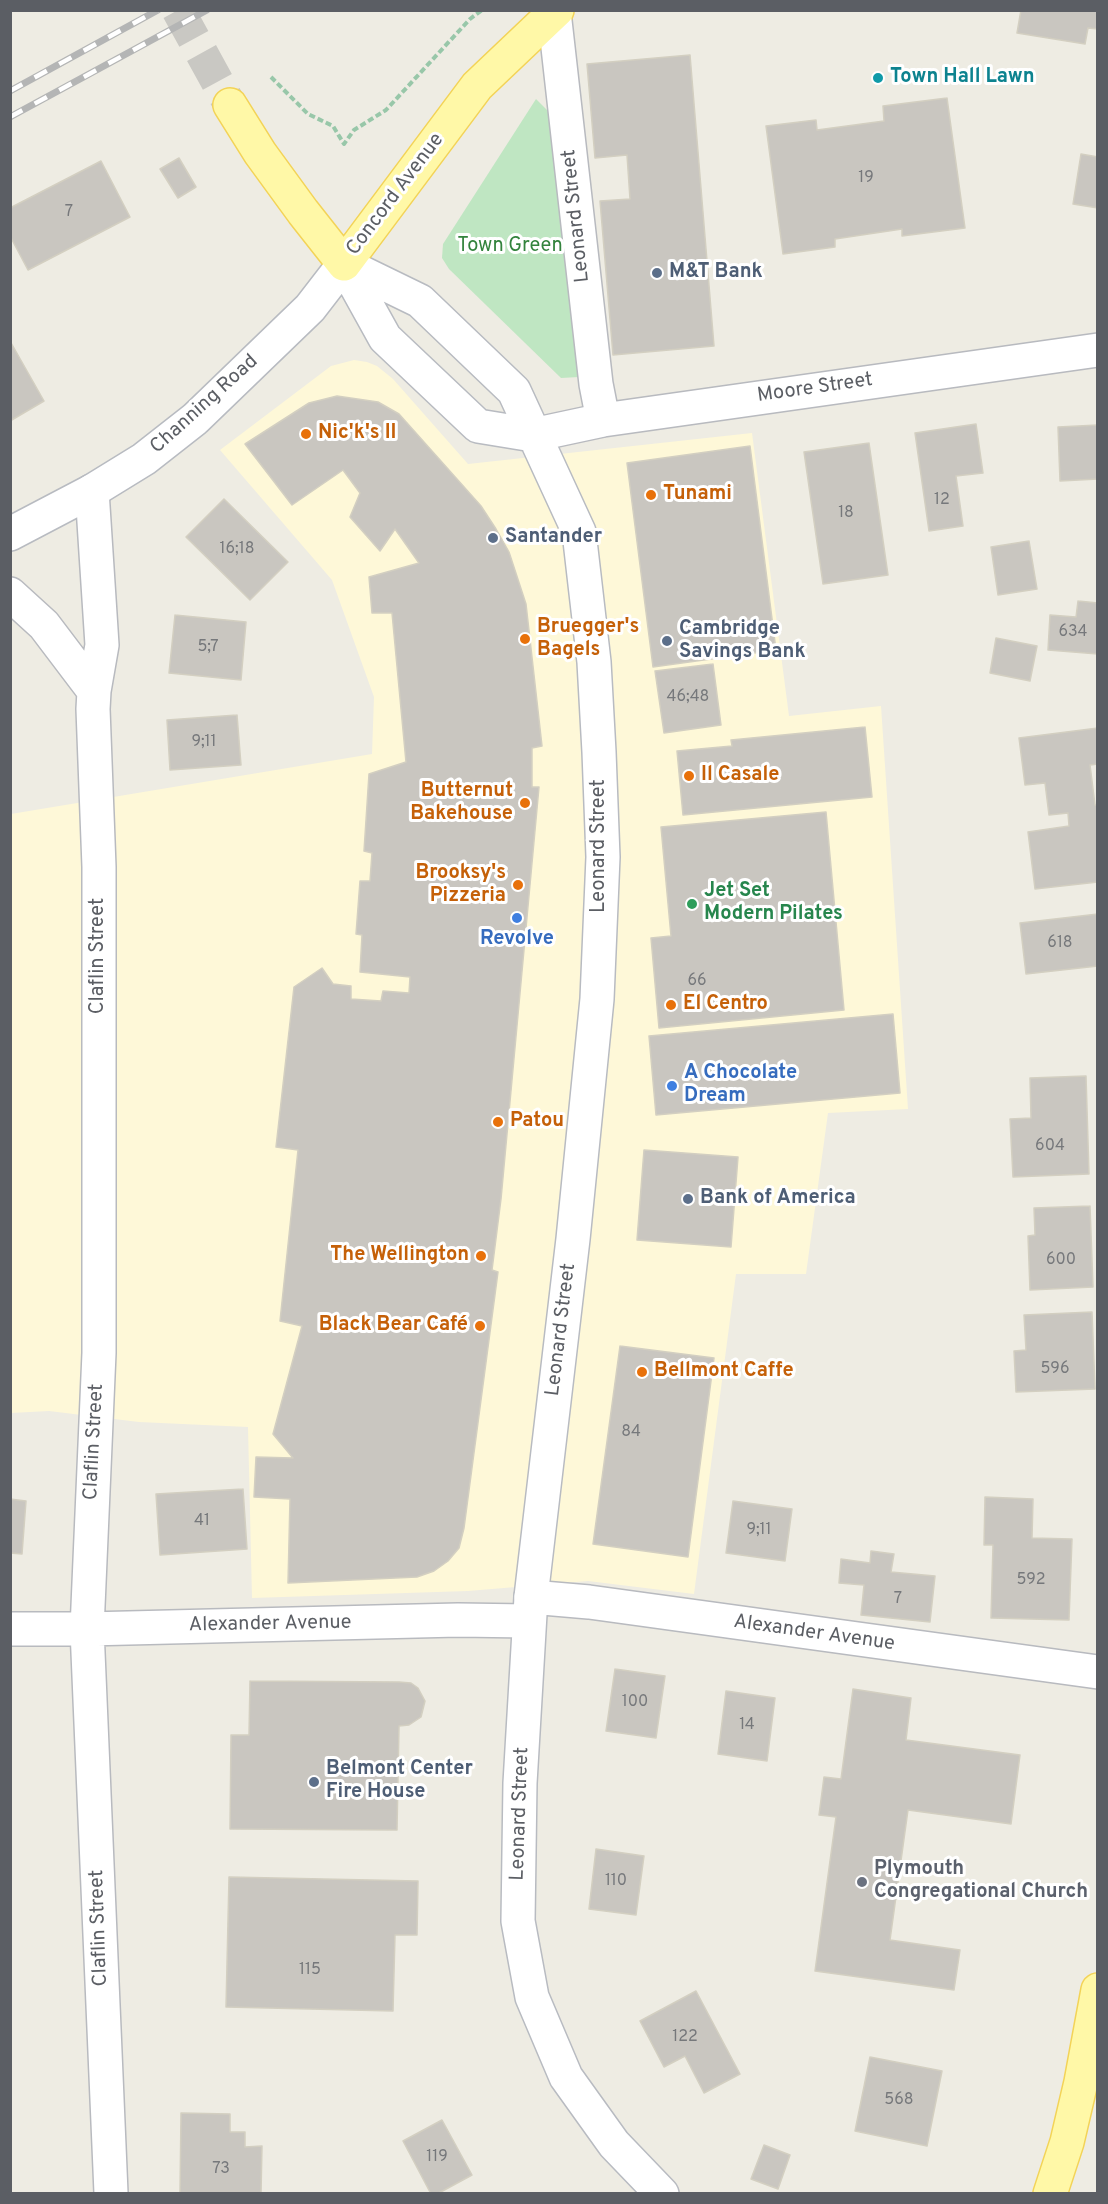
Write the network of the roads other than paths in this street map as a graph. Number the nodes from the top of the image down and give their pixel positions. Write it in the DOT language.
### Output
graph roads {
  1 [pos="555,11"];
  2 [pos="230,105"];
  3 [pos="344,264"];
  4 [pos="1098,350"];
  5 [pos="603,420"];
  6 [pos="533,435"];
  7 [pos="92,491"];
  8 [pos="10,534"];
  9 [pos="10,594"];
  10 [pos="93,690"];
  11 [pos="530,1609"];
  12 [pos="10,1629"];
  13 [pos="87,1629"];
  14 [pos="1098,1672"];
  15 [pos="1098,1990"];
  16 [pos="111,2193"];
  17 [pos="662,2193"];
  18 [pos="1050,2193"];
  1 -- 3 [label="main road, Concord Avenue"];
  1 -- 5 [label="street, Leonard Street"];
  2 -- 3 [label="main road, Concord Avenue"];
  3 -- 6 [label="street, Leonard Street"];
  3 -- 6 [label="street"];
  3 -- 7 [label="street, Channing Road"];
  4 -- 5 [label="street, Moore Street"];
  5 -- 6 [label="street, Moore Street"];
  6 -- 11 [label="street, Leonard Street"];
  7 -- 8 [label="street, Channing Road"];
  7 -- 10 [label="street, Claflin Street"];
  9 -- 10 [label="street"];
  10 -- 13 [label="street, Claflin Street"];
  11 -- 13 [label="street, Alexander Avenue"];
  11 -- 14 [label="street, Alexander Avenue"];
  11 -- 17 [label="street, Leonard Street"];
  12 -- 13 [label="street, Alexander Avenue"];
  13 -- 16 [label="street, Claflin Street"];
  15 -- 18 [label="main road"];
}
